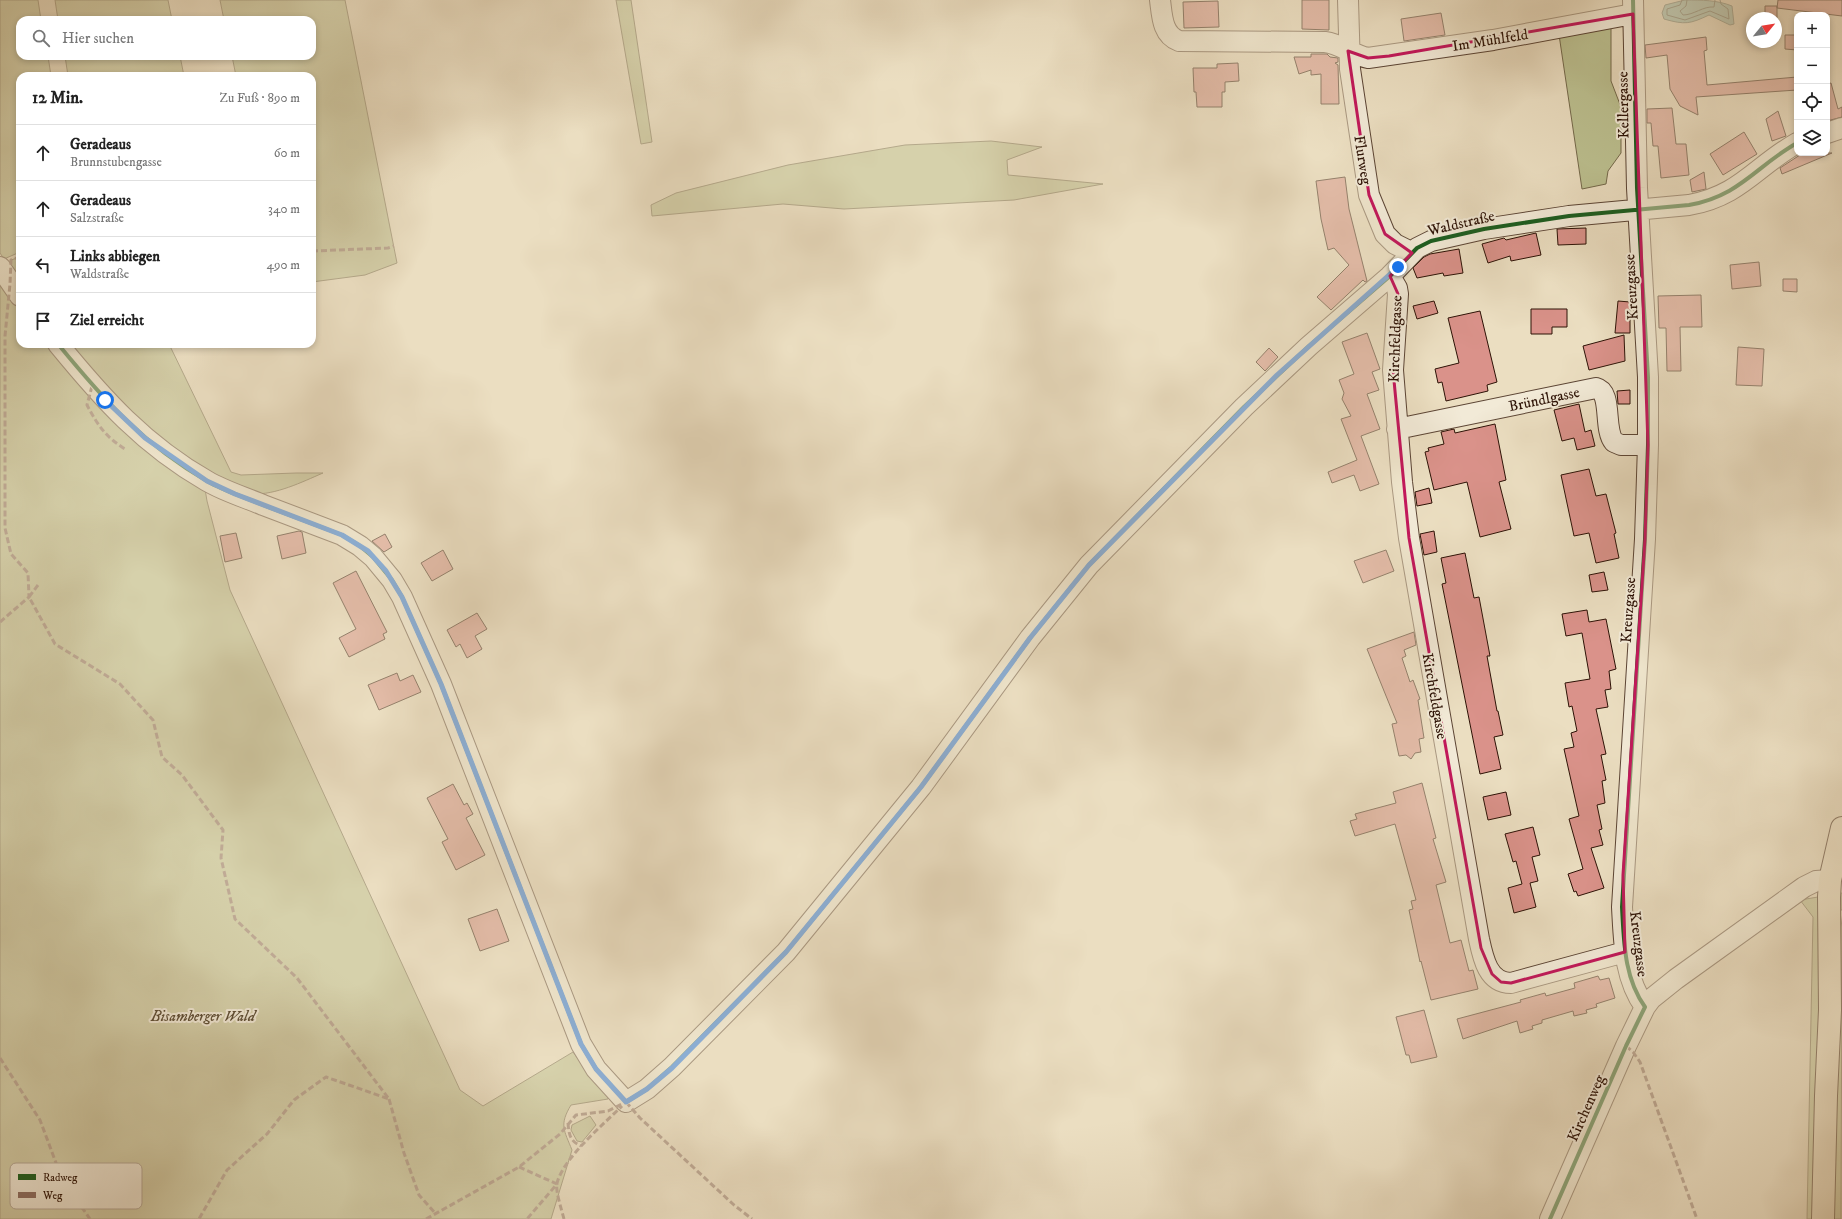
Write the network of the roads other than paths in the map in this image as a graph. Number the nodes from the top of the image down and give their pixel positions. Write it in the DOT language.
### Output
graph roads {
  1 [pos="1160,0"];
  2 [pos="1348,0"];
  3 [pos="1633,7"];
  4 [pos="1348,51"];
  5 [pos="1842,128"];
  6 [pos="1830,132"];
  7 [pos="1794,145"];
  8 [pos="1638,209"];
  9 [pos="1411,252"];
  10 [pos="0,267"];
  11 [pos="1390,276"];
  12 [pos="16,290"];
  13 [pos="61,348"];
  14 [pos="1398,429"];
  15 [pos="1648,445"];
  16 [pos="1842,828"];
  17 [pos="1834,891"];
  18 [pos="1625,952"];
  19 [pos="1645,1007"];
  20 [pos="1550,1219"];
  21 [pos="1823,1219"];
  1 -- 4 [label="street, Im Mühlfeld"];
  2 -- 4 [label="street"];
  3 -- 4 [label="street, Im Mühlfeld"];
  3 -- 8 [label="street, Kellergasse"];
  4 -- 9 [label="street, Flurweg"];
  5 -- 6 [label="street"];
  7 -- 8 [label="street, Waldstraße"];
  8 -- 9 [label="street, Waldstraße"];
  8 -- 15 [label="street, Kreuzgasse"];
  9 -- 11 [label="street, Waldstraße"];
  10 -- 12 [label="street"];
  11 -- 13 [label="street, Waldstraße"];
  11 -- 14 [label="street, Kirchfeldgasse"];
  14 -- 15 [label="street, Bründlgasse"];
  14 -- 18 [label="street, Kirchfeldgasse"];
  15 -- 18 [label="street, Kreuzgasse"];
  16 -- 17 [label="main road"];
  17 -- 19 [label="street, Kirchenweg"];
  17 -- 21 [label="main road"];
  18 -- 19 [label="street, Kreuzgasse"];
  19 -- 20 [label="street, Kirchenweg"];
}
